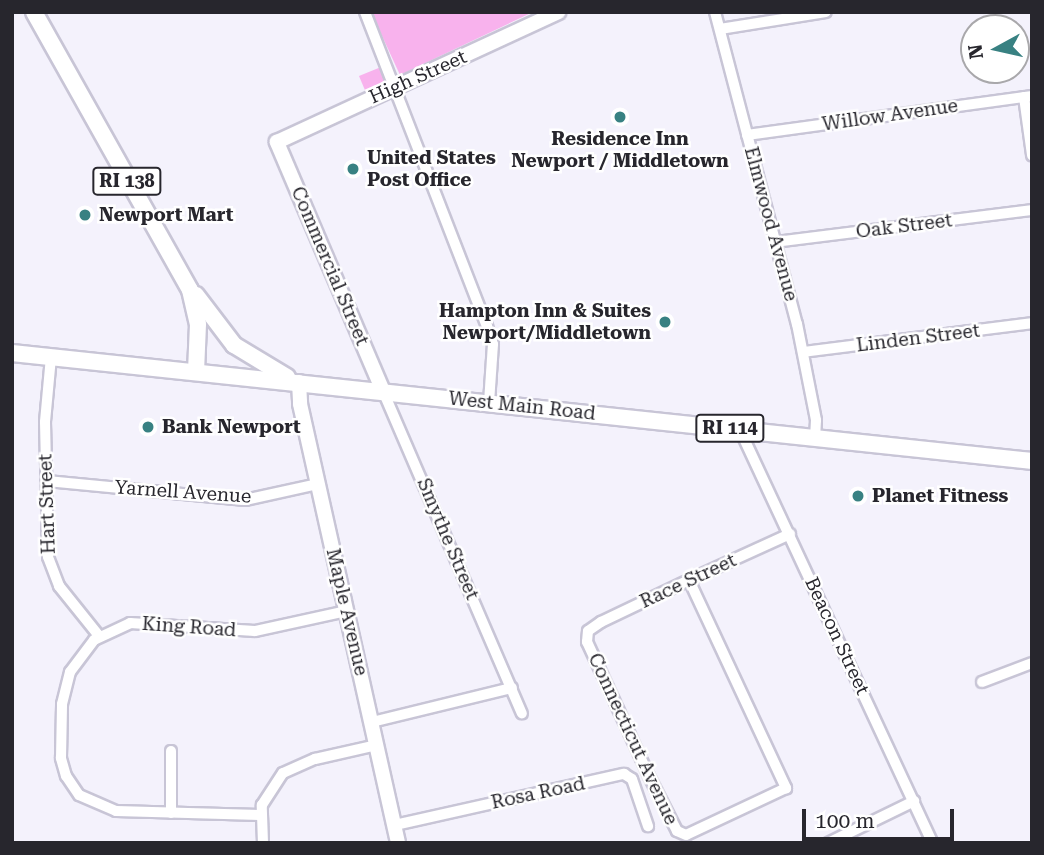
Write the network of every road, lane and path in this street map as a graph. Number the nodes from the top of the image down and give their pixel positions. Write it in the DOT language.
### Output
graph roads {
  1 [pos="34,12"];
  2 [pos="365,12"];
  3 [pos="558,12"];
  4 [pos="715,12"];
  5 [pos="826,12"];
  6 [pos="720,29"];
  7 [pos="396,89"];
  8 [pos="1028,97"];
  9 [pos="747,135"];
  10 [pos="277,142"];
  11 [pos="1032,155"];
  12 [pos="1032,210"];
  13 [pos="775,242"];
  14 [pos="183,278"];
  15 [pos="1032,323"];
  16 [pos="803,352"];
  17 [pos="12,353"];
  18 [pos="51,357"];
  19 [pos="196,371"];
  20 [pos="299,382"];
  21 [pos="383,391"];
  22 [pos="489,402"];
  23 [pos="740,429"];
  24 [pos="815,438"];
  25 [pos="1032,461"];
  26 [pos="47,481"];
  27 [pos="318,484"];
  28 [pos="790,534"];
  29 [pos="689,580"];
  30 [pos="348,611"];
  31 [pos="588,631"];
  32 [pos="99,636"];
  33 [pos="1032,663"];
  34 [pos="982,682"];
  35 [pos="512,688"];
  36 [pos="522,713"];
  37 [pos="372,722"];
  38 [pos="377,745"];
  39 [pos="171,751"];
  40 [pos="914,801"];
  41 [pos="171,813"];
  42 [pos="260,815"];
  43 [pos="395,825"];
  44 [pos="648,826"];
  45 [pos="263,843"];
  46 [pos="398,843"];
  47 [pos="828,843"];
  48 [pos="933,843"];
  1 -- 14 [label="main road, RI 138"];
  2 -- 7 [label="street"];
  3 -- 7 [label="street, High Street"];
  4 -- 6 [label="street, Elmwood Avenue"];
  5 -- 6 [label="street"];
  6 -- 9 [label="street, Elmwood Avenue"];
  7 -- 10 [label="street, High Street"];
  7 -- 22 [label="street"];
  8 -- 9 [label="street, Willow Avenue"];
  8 -- 11 [label="street"];
  9 -- 13 [label="street, Elmwood Avenue"];
  10 -- 21 [label="street, Commercial Street"];
  12 -- 13 [label="street, Oak Street"];
  13 -- 16 [label="street, Elmwood Avenue"];
  14 -- 19 [label="main road, RI 138"];
  14 -- 20 [label="main road"];
  15 -- 16 [label="street, Linden Street"];
  16 -- 24 [label="street, Elmwood Avenue"];
  17 -- 18 [label="main road, West Main Road / RI 114"];
  18 -- 19 [label="main road, West Main Road / RI 114"];
  18 -- 26 [label="street, Hart Street"];
  19 -- 20 [label="main road, West Main Road / RI 114"];
  20 -- 21 [label="main road, West Main Road / RI 114"];
  20 -- 27 [label="street, Maple Avenue"];
  21 -- 22 [label="main road, West Main Road / RI 114"];
  21 -- 35 [label="street, Smythe Street"];
  22 -- 23 [label="main road, West Main Road / RI 114"];
  23 -- 24 [label="main road, West Main Road / RI 114"];
  23 -- 28 [label="street, Beacon Street"];
  24 -- 25 [label="main road, West Main Road / RI 114"];
  26 -- 27 [label="street, Yarnell Avenue"];
  26 -- 32 [label="street, Hart Street"];
  27 -- 30 [label="street, Maple Avenue"];
  28 -- 29 [label="street, Race Street"];
  28 -- 40 [label="street, Beacon Street"];
  29 -- 31 [label="street, Race Street"];
  29 -- 31 [label="street, Connecticut Avenue"];
  30 -- 32 [label="street, King Road"];
  30 -- 37 [label="street, Maple Avenue"];
  32 -- 41 [label="street, King Road"];
  33 -- 34 [label="street"];
  35 -- 36 [label="street, Smythe Street"];
  35 -- 37 [label="street"];
  37 -- 38 [label="street, Maple Avenue"];
  38 -- 42 [label="street"];
  38 -- 43 [label="street, Maple Avenue"];
  39 -- 41 [label="street"];
  40 -- 47 [label="street"];
  40 -- 48 [label="street, Beacon Street"];
  41 -- 42 [label="street, King Road"];
  42 -- 45 [label="street"];
  43 -- 44 [label="street, Rosa Road"];
  43 -- 46 [label="street, Maple Avenue"];
}
